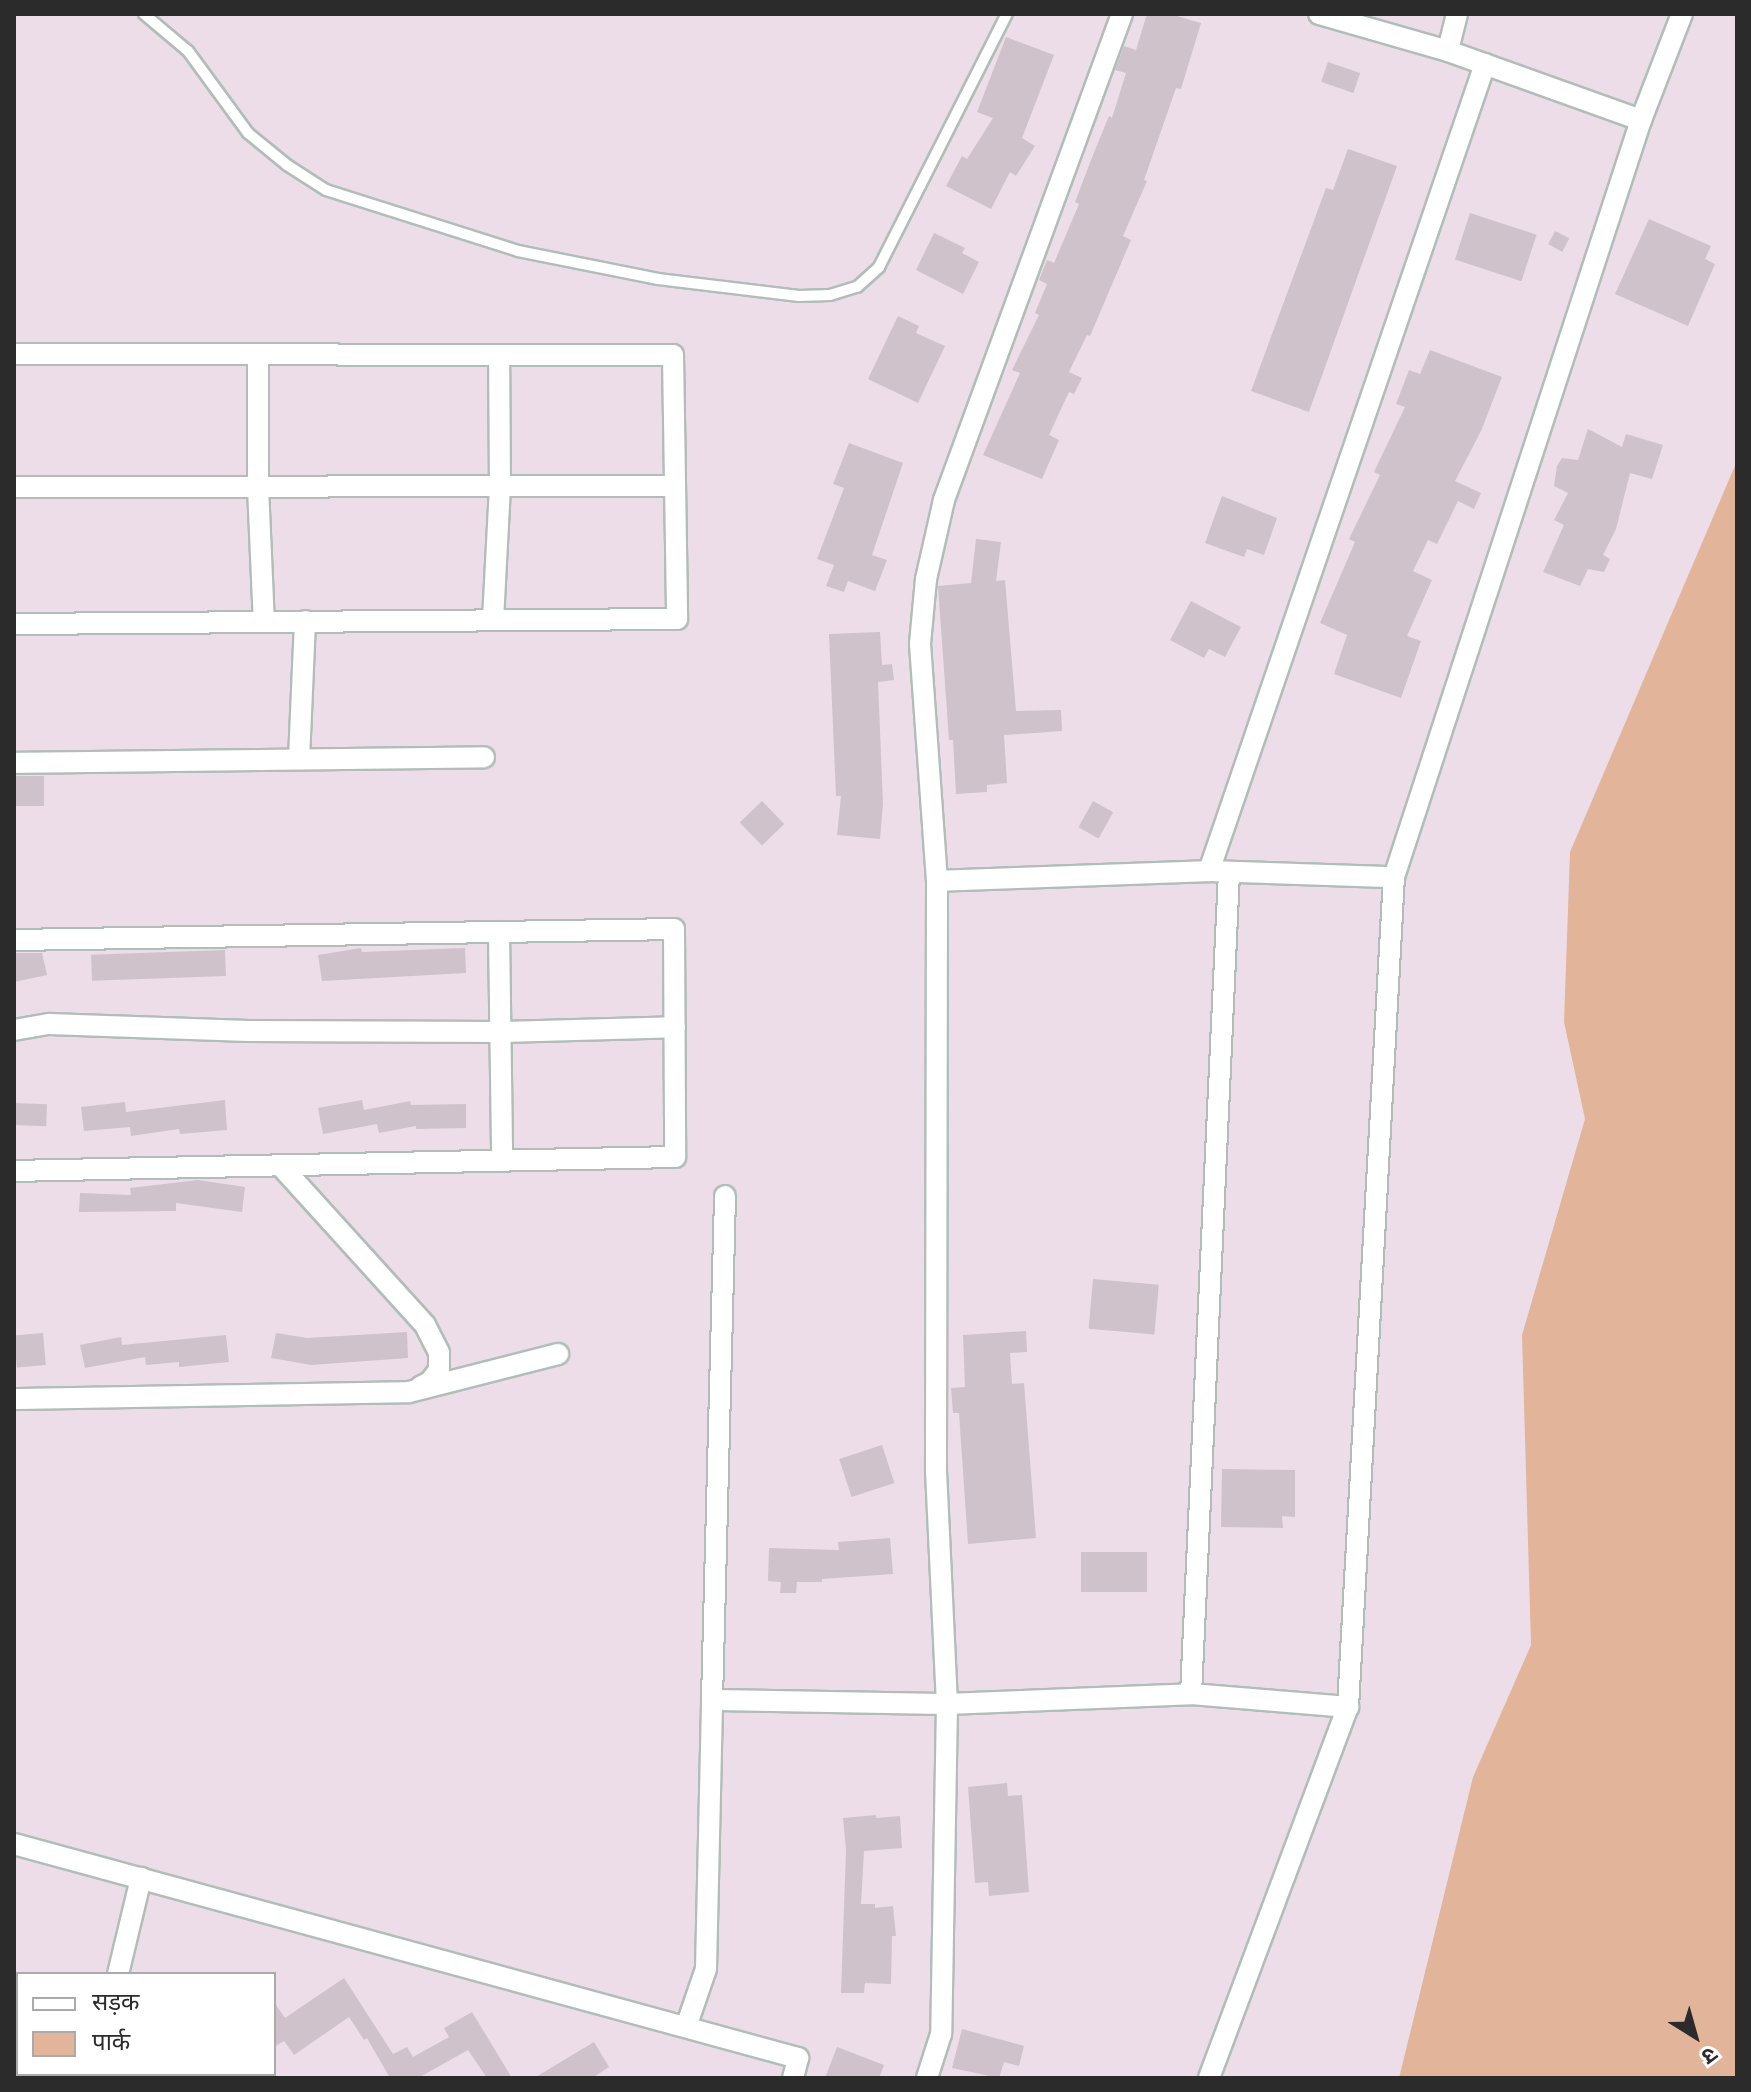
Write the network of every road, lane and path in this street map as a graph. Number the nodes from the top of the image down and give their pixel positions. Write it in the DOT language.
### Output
graph roads {
  1 [pos="144,14"];
  2 [pos="1007,14"];
  3 [pos="1122,14"];
  4 [pos="1319,14"];
  5 [pos="1457,14"];
  6 [pos="1682,14"];
  7 [pos="1448,51"];
  8 [pos="1485,64"];
  9 [pos="1641,120"];
  10 [pos="14,354"];
  11 [pos="258,355"];
  12 [pos="499,355"];
  13 [pos="500,486"];
  14 [pos="675,486"];
  15 [pos="14,487"];
  16 [pos="258,487"];
  17 [pos="493,620"];
  18 [pos="305,621"];
  19 [pos="264,622"];
  20 [pos="14,624"];
  21 [pos="484,757"];
  22 [pos="299,759"];
  23 [pos="14,763"];
  24 [pos="1219,872"];
  25 [pos="1394,877"];
  26 [pos="937,881"];
  27 [pos="499,932"];
  28 [pos="14,940"];
  29 [pos="675,1027"];
  30 [pos="14,1030"];
  31 [pos="501,1032"];
  32 [pos="502,1161"];
  33 [pos="280,1165"];
  34 [pos="14,1171"];
  35 [pos="725,1196"];
  36 [pos="558,1354"];
  37 [pos="409,1392"];
  38 [pos="14,1399"];
  39 [pos="1191,1694"];
  40 [pos="712,1700"];
  41 [pos="947,1704"];
  42 [pos="1348,1707"];
  43 [pos="14,1844"];
  44 [pos="141,1878"];
  45 [pos="118,1972"];
  46 [pos="686,2027"];
  47 [pos="793,2078"];
  48 [pos="927,2078"];
  49 [pos="1209,2078"];
  1 -- 2 [label="lane"];
  3 -- 26 [label="street"];
  4 -- 7 [label="street"];
  5 -- 7 [label="street"];
  6 -- 9 [label="street"];
  7 -- 8 [label="street"];
  8 -- 9 [label="street"];
  8 -- 24 [label="street"];
  9 -- 25 [label="street"];
  10 -- 11 [label="street"];
  11 -- 12 [label="street"];
  11 -- 16 [label="street"];
  12 -- 13 [label="street"];
  12 -- 14 [label="street"];
  13 -- 14 [label="street"];
  13 -- 16 [label="street"];
  13 -- 17 [label="street"];
  14 -- 17 [label="street"];
  15 -- 16 [label="street"];
  16 -- 19 [label="street"];
  17 -- 18 [label="street"];
  18 -- 19 [label="street"];
  18 -- 22 [label="street"];
  19 -- 20 [label="street"];
  21 -- 22 [label="street"];
  22 -- 23 [label="street"];
  24 -- 25 [label="street"];
  24 -- 26 [label="street"];
  24 -- 39 [label="street"];
  25 -- 42 [label="street"];
  26 -- 41 [label="street"];
  27 -- 28 [label="street"];
  27 -- 29 [label="street"];
  27 -- 31 [label="street"];
  29 -- 31 [label="street"];
  29 -- 32 [label="street"];
  30 -- 31 [label="street"];
  31 -- 32 [label="street"];
  32 -- 33 [label="street"];
  33 -- 34 [label="street"];
  33 -- 37 [label="street"];
  35 -- 40 [label="street"];
  36 -- 37 [label="street"];
  37 -- 38 [label="street"];
  39 -- 41 [label="street"];
  39 -- 42 [label="street"];
  40 -- 41 [label="street"];
  40 -- 46 [label="street"];
  41 -- 48 [label="street"];
  42 -- 49 [label="street"];
  43 -- 44 [label="street"];
  44 -- 45 [label="street"];
  44 -- 46 [label="street"];
  46 -- 47 [label="street"];
}
